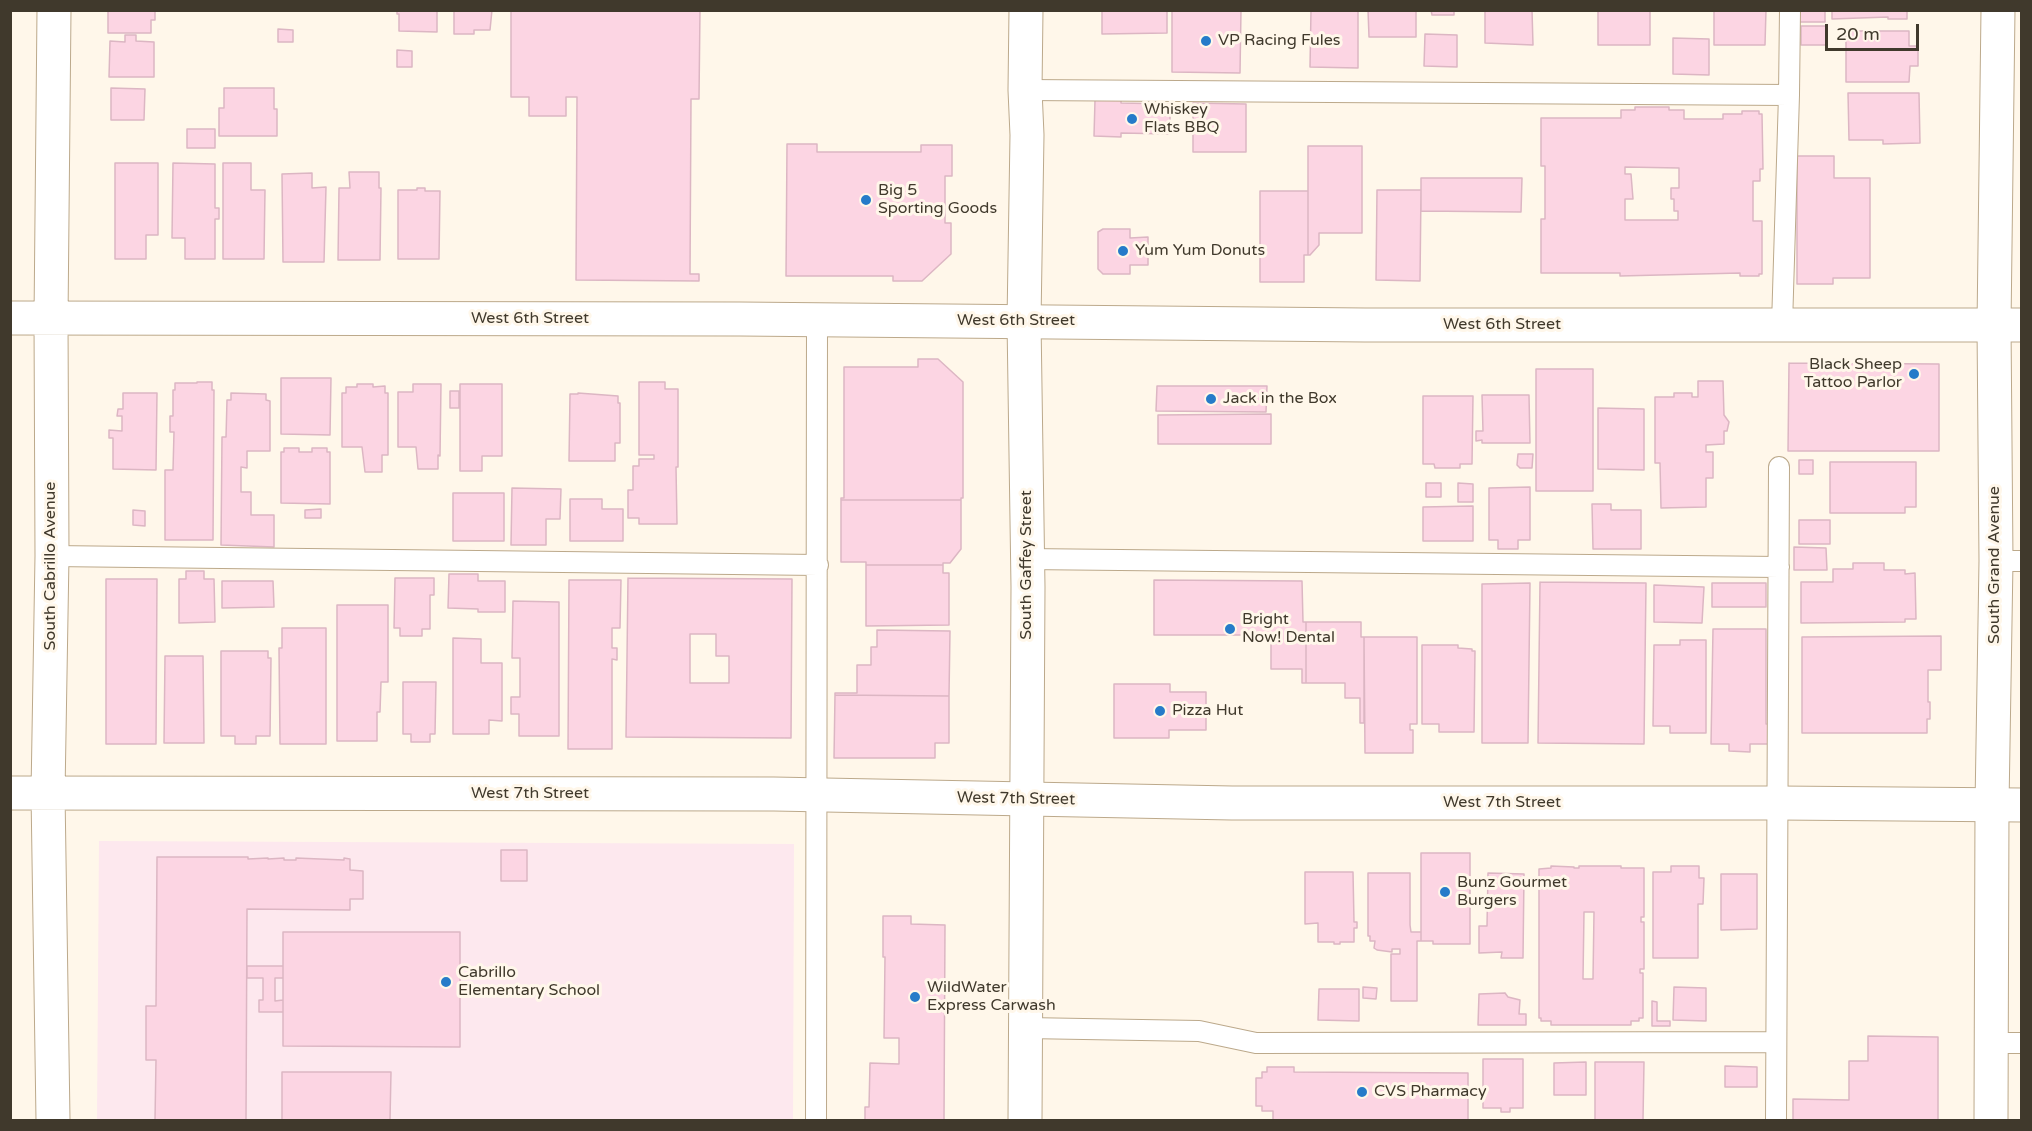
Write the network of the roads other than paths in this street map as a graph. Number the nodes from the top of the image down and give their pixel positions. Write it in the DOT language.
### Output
graph roads {
  1 [pos="54,10"];
  2 [pos="1026,10"];
  3 [pos="1790,10"];
  4 [pos="1998,10"];
  5 [pos="1025,90"];
  6 [pos="1789,95"];
  7 [pos="10,318"];
  8 [pos="51,319"];
  9 [pos="817,320"];
  10 [pos="1024,321"];
  11 [pos="1782,325"];
  12 [pos="2008,325"];
  13 [pos="1779,467"];
  14 [pos="52,556"];
  15 [pos="1026,559"];
  16 [pos="2009,561"];
  17 [pos="818,565"];
  18 [pos="1779,567"];
  19 [pos="10,793"];
  20 [pos="48,793"];
  21 [pos="816,796"];
  22 [pos="1026,799"];
  23 [pos="1778,803"];
  24 [pos="2007,805"];
  25 [pos="1026,1028"];
  26 [pos="1776,1042"];
  27 [pos="2006,1043"];
  28 [pos="53,1120"];
  29 [pos="816,1120"];
  30 [pos="1025,1120"];
  31 [pos="1776,1120"];
  32 [pos="1990,1120"];
  1 -- 8 [label="street, South Cabrillo Avenue"];
  2 -- 5 [label="street, South Gaffey Street"];
  3 -- 6 [label="lane"];
  4 -- 12 [label="street, South Grand Avenue"];
  5 -- 6 [label="lane"];
  5 -- 10 [label="street, South Gaffey Street"];
  6 -- 11 [label="lane"];
  7 -- 8 [label="street, West 6th Street"];
  8 -- 9 [label="street, West 6th Street"];
  8 -- 14 [label="street, South Cabrillo Avenue"];
  9 -- 10 [label="street, West 6th Street"];
  9 -- 17 [label="lane"];
  10 -- 11 [label="street, West 6th Street"];
  10 -- 15 [label="street, South Gaffey Street"];
  11 -- 12 [label="street, West 6th Street"];
  12 -- 16 [label="street, South Grand Avenue"];
  13 -- 18 [label="lane"];
  14 -- 17 [label="lane"];
  14 -- 20 [label="street, South Cabrillo Avenue"];
  15 -- 18 [label="lane"];
  15 -- 22 [label="street, South Gaffey Street"];
  16 -- 24 [label="street, South Grand Avenue"];
  17 -- 21 [label="lane"];
  18 -- 23 [label="lane"];
  19 -- 20 [label="street, West 7th Street"];
  20 -- 21 [label="street, West 7th Street"];
  20 -- 28 [label="street, South Cabrillo Avenue"];
  21 -- 22 [label="street, West 7th Street"];
  21 -- 29 [label="lane"];
  22 -- 23 [label="street, West 7th Street"];
  22 -- 25 [label="street, South Gaffey Street"];
  23 -- 24 [label="street, West 7th Street"];
  23 -- 26 [label="lane"];
  24 -- 27 [label="street, South Grand Avenue"];
  25 -- 26 [label="lane"];
  25 -- 30 [label="street, South Gaffey Street"];
  26 -- 31 [label="lane"];
  27 -- 32 [label="street, South Grand Avenue"];
}
